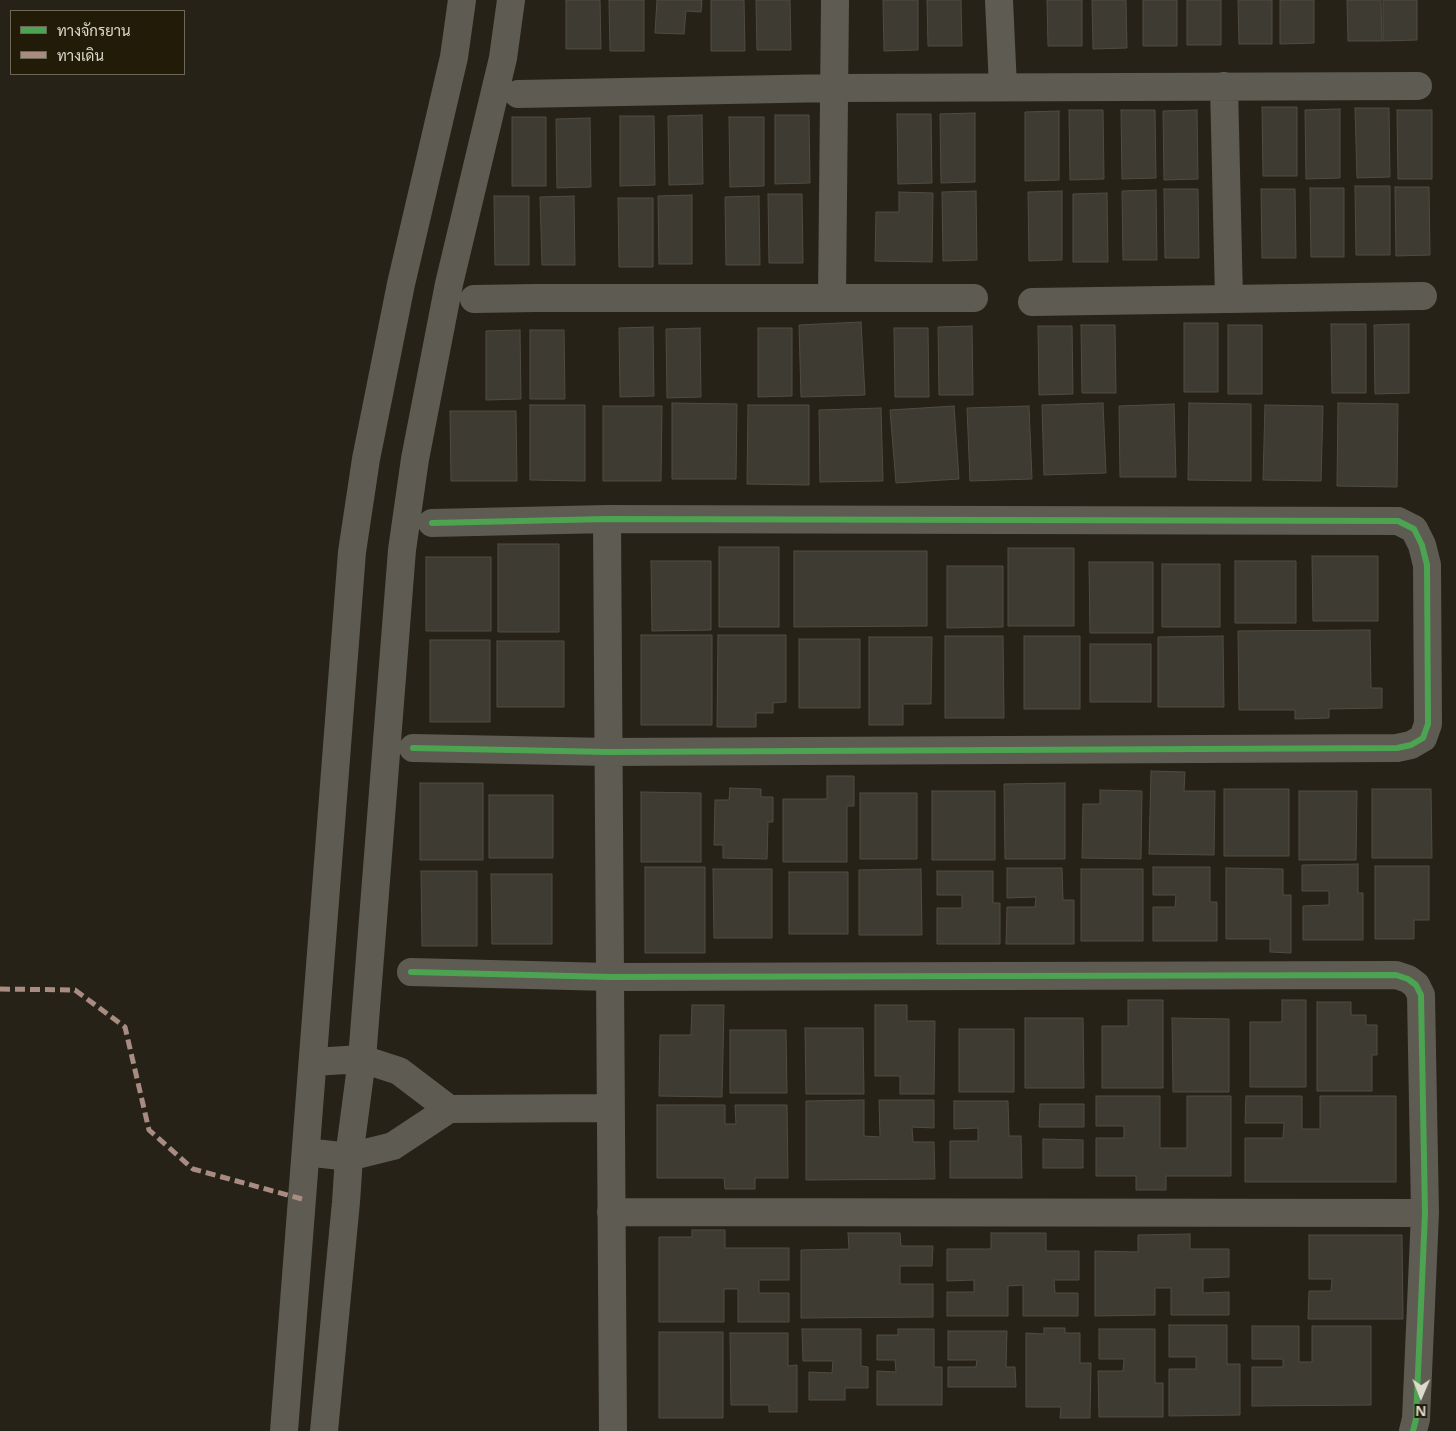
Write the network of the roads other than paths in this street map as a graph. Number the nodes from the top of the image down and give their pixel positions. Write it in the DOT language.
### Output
graph roads {
  1 [pos="462,0"];
  2 [pos="511,0"];
  3 [pos="835,0"];
  4 [pos="999,0"];
  5 [pos="1224,86"];
  6 [pos="1418,86"];
  7 [pos="1003,87"];
  8 [pos="834,88"];
  9 [pos="518,94"];
  10 [pos="1423,296"];
  11 [pos="832,298"];
  12 [pos="974,298"];
  13 [pos="1229,299"];
  14 [pos="474,300"];
  15 [pos="1032,302"];
  16 [pos="607,519"];
  17 [pos="432,523"];
  18 [pos="413,748"];
  19 [pos="608,752"];
  20 [pos="411,972"];
  21 [pos="610,977"];
  22 [pos="362,1059"];
  23 [pos="313,1062"];
  24 [pos="610,1108"];
  25 [pos="449,1109"];
  26 [pos="306,1152"];
  27 [pos="349,1157"];
  28 [pos="612,1212"];
  29 [pos="1425,1213"];
  30 [pos="284,1431"];
  31 [pos="324,1431"];
  32 [pos="613,1431"];
  33 [pos="1413,1431"];
  1 -- 23 [label="street"];
  2 -- 22 [label="street"];
  3 -- 8 [label="street"];
  4 -- 7 [label="street"];
  5 -- 6 [label="street"];
  5 -- 7 [label="street"];
  5 -- 13 [label="street"];
  7 -- 8 [label="street"];
  8 -- 9 [label="street"];
  8 -- 11 [label="street"];
  10 -- 13 [label="street"];
  11 -- 12 [label="street"];
  11 -- 14 [label="street"];
  13 -- 15 [label="street"];
  16 -- 17 [label="street"];
  16 -- 19 [label="street"];
  16 -- 19 [label="street"];
  18 -- 19 [label="street"];
  19 -- 21 [label="street"];
  20 -- 21 [label="street"];
  21 -- 24 [label="street"];
  21 -- 29 [label="street"];
  22 -- 23 [label="street"];
  22 -- 25 [label="street"];
  22 -- 27 [label="street"];
  23 -- 26 [label="street"];
  24 -- 25 [label="street"];
  24 -- 28 [label="street"];
  25 -- 27 [label="street"];
  26 -- 27 [label="street"];
  26 -- 30 [label="street"];
  27 -- 31 [label="street"];
  28 -- 29 [label="street"];
  28 -- 32 [label="street"];
  29 -- 33 [label="street"];
}
